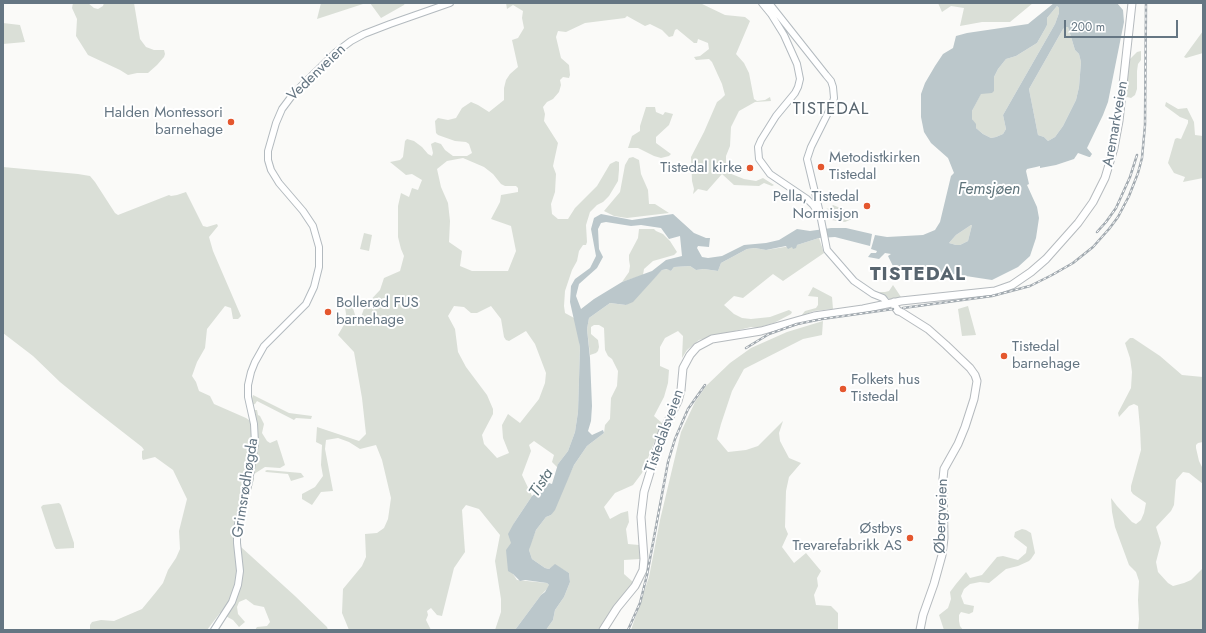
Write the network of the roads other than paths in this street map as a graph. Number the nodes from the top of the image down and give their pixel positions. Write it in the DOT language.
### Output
graph roads {
  1 [pos="450,3"];
  2 [pos="762,3"];
  3 [pos="769,3"];
  4 [pos="1132,3"];
  5 [pos="279,116"];
  6 [pos="820,215"];
  7 [pos="877,295"];
  8 [pos="893,302"];
  9 [pos="878,306"];
  10 [pos="214,630"];
  11 [pos="604,630"];
  12 [pos="920,630"];
  1 -- 5 [label="main road, Vedenveien"];
  2 -- 6 [label="main road"];
  3 -- 6 [label="main road"];
  4 -- 8 [label="main road, Aremarkveien"];
  5 -- 10 [label="main road, Grimsrødhøgda"];
  6 -- 7 [label="main road"];
  7 -- 8 [label="main road"];
  7 -- 9 [label="main road"];
  8 -- 9 [label="main road, Tistedalsveien"];
  8 -- 12 [label="main road, Øbergveien"];
  9 -- 11 [label="main road, Tistedalsveien"];
}
